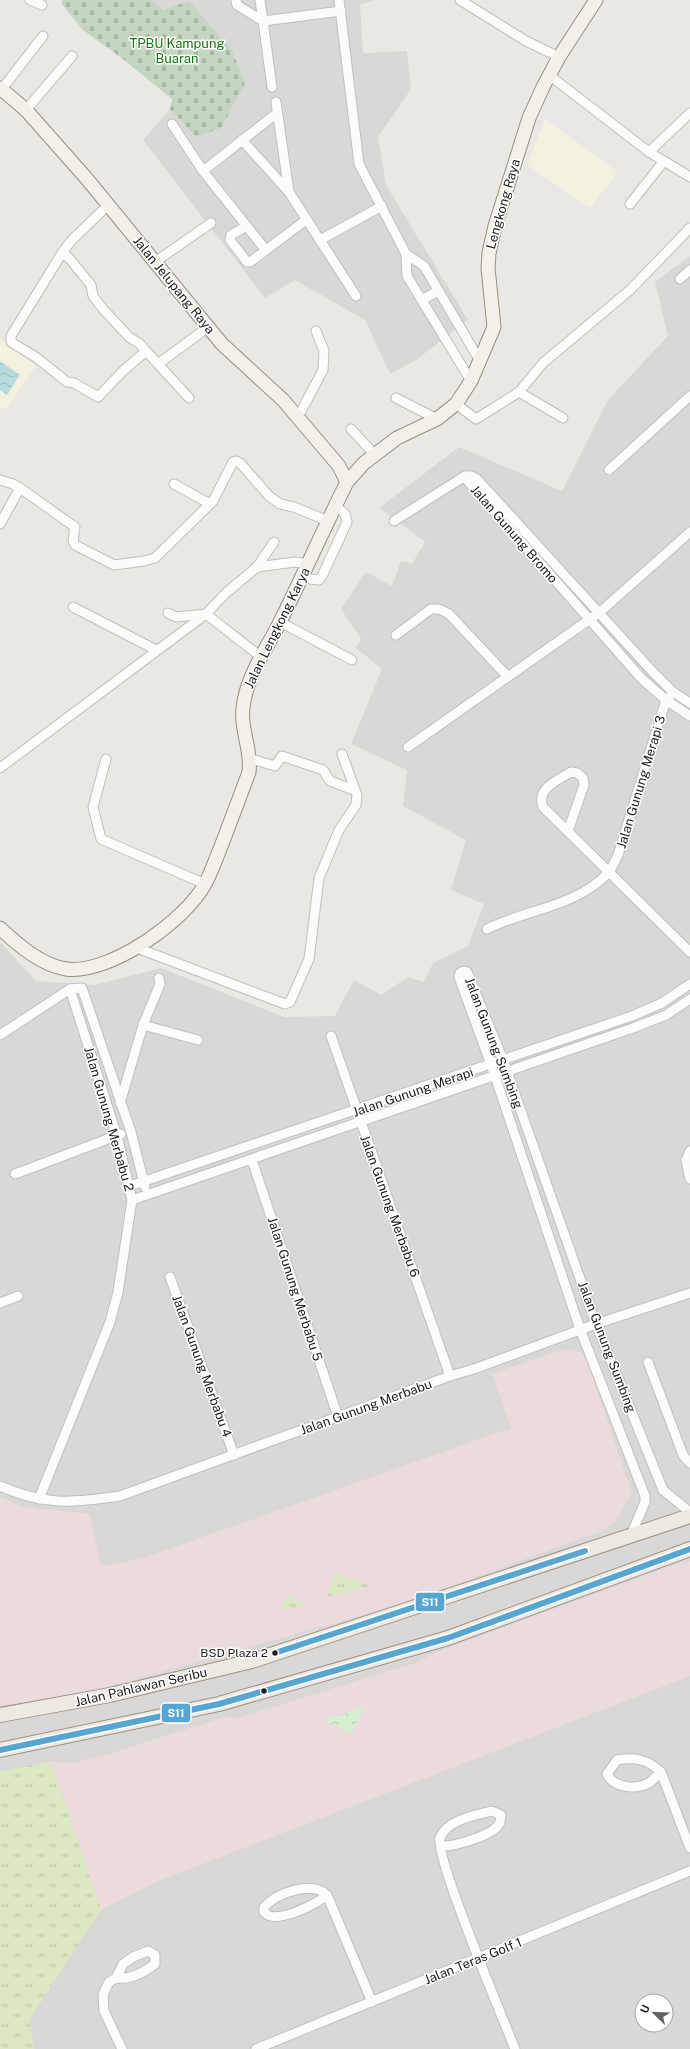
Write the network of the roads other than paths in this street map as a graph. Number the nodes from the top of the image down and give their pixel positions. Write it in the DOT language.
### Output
graph roads {
  1 [pos="30,0"];
  2 [pos="236,0"];
  3 [pos="260,0"];
  4 [pos="460,0"];
  5 [pos="596,0"];
  6 [pos="42,5"];
  7 [pos="340,6"];
  8 [pos="262,19"];
  9 [pos="43,36"];
  10 [pos="72,56"];
  11 [pos="559,57"];
  12 [pos="549,75"];
  13 [pos="272,87"];
  14 [pos="1,88"];
  15 [pos="276,102"];
  16 [pos="26,110"];
  17 [pos="690,112"];
  18 [pos="277,113"];
  19 [pos="172,124"];
  20 [pos="242,140"];
  21 [pos="649,152"];
  22 [pos="664,161"];
  23 [pos="203,171"];
  24 [pos="690,177"];
  25 [pos="289,192"];
  26 [pos="108,204"];
  27 [pos="630,204"];
  28 [pos="382,206"];
  29 [pos="306,220"];
  30 [pos="211,223"];
  31 [pos="247,226"];
  32 [pos="690,228"];
  33 [pos="320,240"];
  34 [pos="265,249"];
  35 [pos="62,253"];
  36 [pos="406,254"];
  37 [pos="155,262"];
  38 [pos="690,270"];
  39 [pos="680,279"];
  40 [pos="438,291"];
  41 [pos="356,296"];
  42 [pos="422,300"];
  43 [pos="207,328"];
  44 [pos="316,331"];
  45 [pos="146,351"];
  46 [pos="480,361"];
  47 [pos="158,364"];
  48 [pos="471,381"];
  49 [pos="519,392"];
  50 [pos="690,396"];
  51 [pos="189,398"];
  52 [pos="396,398"];
  53 [pos="456,404"];
  54 [pos="298,417"];
  55 [pos="563,418"];
  56 [pos="437,419"];
  57 [pos="351,429"];
  58 [pos="375,455"];
  59 [pos="609,470"];
  60 [pos="465,476"];
  61 [pos="0,480"];
  62 [pos="348,482"];
  63 [pos="174,484"];
  64 [pos="20,488"];
  65 [pos="210,504"];
  66 [pos="336,506"];
  67 [pos="328,521"];
  68 [pos="394,521"];
  69 [pos="0,524"];
  70 [pos="690,533"];
  71 [pos="274,542"];
  72 [pos="308,564"];
  73 [pos="256,567"];
  74 [pos="301,578"];
  75 [pos="73,607"];
  76 [pos="600,612"];
  77 [pos="168,613"];
  78 [pos="206,614"];
  79 [pos="590,620"];
  80 [pos="280,622"];
  81 [pos="396,635"];
  82 [pos="156,650"];
  83 [pos="262,656"];
  84 [pos="352,660"];
  85 [pos="508,677"];
  86 [pos="673,692"];
  87 [pos="666,700"];
  88 [pos="690,703"];
  89 [pos="690,716"];
  90 [pos="408,747"];
  91 [pos="342,754"];
  92 [pos="106,759"];
  93 [pos="251,759"];
  94 [pos="0,768"];
  95 [pos="354,790"];
  96 [pos="568,831"];
  97 [pos="609,872"];
  98 [pos="205,884"];
  99 [pos="0,928"];
  100 [pos="487,929"];
  101 [pos="137,948"];
  102 [pos="690,952"];
  103 [pos="159,978"];
  104 [pos="690,984"];
  105 [pos="70,989"];
  106 [pos="690,998"];
  107 [pos="143,1025"];
  108 [pos="0,1035"];
  109 [pos="331,1036"];
  110 [pos="198,1040"];
  111 [pos="503,1060"];
  112 [pos="491,1065"];
  113 [pos="507,1072"];
  114 [pos="495,1076"];
  115 [pos="120,1103"];
  116 [pos="356,1111"];
  117 [pos="360,1123"];
  118 [pos="130,1132"];
  119 [pos="117,1136"];
  120 [pos="690,1151"];
  121 [pos="252,1160"];
  122 [pos="15,1174"];
  123 [pos="690,1179"];
  124 [pos="144,1182"];
  125 [pos="130,1186"];
  126 [pos="147,1196"];
  127 [pos="132,1200"];
  128 [pos="170,1277"];
  129 [pos="690,1293"];
  130 [pos="18,1296"];
  131 [pos="0,1303"];
  132 [pos="596,1324"];
  133 [pos="580,1329"];
  134 [pos="648,1362"];
  135 [pos="450,1376"];
  136 [pos="338,1417"];
  137 [pos="234,1455"];
  138 [pos="690,1463"];
  139 [pos="0,1486"];
  140 [pos="39,1499"];
  141 [pos="690,1512"];
  142 [pos="690,1516"];
  143 [pos="631,1535"];
  144 [pos="690,1548"];
  145 [pos="0,1715"];
  146 [pos="0,1750"];
  147 [pos="661,1772"];
  148 [pos="441,1846"];
  149 [pos="690,1848"];
  150 [pos="690,1871"];
  151 [pos="327,1895"];
  152 [pos="480,1958"];
  153 [pos="116,1978"];
  154 [pos="372,2002"];
  155 [pos="122,2049"];
  156 [pos="256,2049"];
  157 [pos="515,2049"];
  1 -- 6 [label="street"];
  2 -- 8 [label="street"];
  3 -- 8 [label="street"];
  4 -- 11 [label="street"];
  5 -- 11 [label="street, Lengkong Raya"];
  7 -- 8 [label="street"];
  7 -- 28 [label="street"];
  8 -- 13 [label="street"];
  9 -- 14 [label="street"];
  10 -- 16 [label="street"];
  11 -- 12 [label="street, Lengkong Raya"];
  12 -- 21 [label="street"];
  12 -- 46 [label="street, Lengkong Raya"];
  14 -- 16 [label="street, Jalan Jelupang Raya"];
  15 -- 18 [label="street"];
  16 -- 26 [label="street, Jalan Jelupang Raya"];
  17 -- 21 [label="street"];
  18 -- 20 [label="street"];
  18 -- 25 [label="street"];
  19 -- 23 [label="street"];
  20 -- 23 [label="street"];
  20 -- 25 [label="street"];
  21 -- 22 [label="street"];
  22 -- 24 [label="street"];
  22 -- 27 [label="street"];
  23 -- 31 [label="street"];
  25 -- 29 [label="street"];
  26 -- 35 [label="street"];
  26 -- 37 [label="street, Jalan Jelupang Raya"];
  28 -- 33 [label="street"];
  28 -- 36 [label="street"];
  29 -- 33 [label="street"];
  29 -- 34 [label="street"];
  30 -- 37 [label="street"];
  31 -- 34 [label="street"];
  31 -- 34 [label="street"];
  32 -- 49 [label="street"];
  33 -- 41 [label="street"];
  35 -- 45 [label="street"];
  35 -- 45 [label="street"];
  36 -- 40 [label="street"];
  36 -- 42 [label="street"];
  37 -- 43 [label="street, Jalan Jelupang Raya"];
  38 -- 39 [label="street"];
  40 -- 42 [label="street"];
  40 -- 46 [label="street"];
  42 -- 48 [label="street"];
  43 -- 47 [label="street"];
  43 -- 54 [label="street, Jalan Jelupang Raya"];
  44 -- 54 [label="street"];
  45 -- 47 [label="street"];
  46 -- 48 [label="street, Lengkong Raya"];
  47 -- 51 [label="street"];
  48 -- 53 [label="street, Lengkong Raya"];
  49 -- 53 [label="street"];
  49 -- 55 [label="street"];
  50 -- 59 [label="street"];
  52 -- 56 [label="street"];
  53 -- 56 [label="street, Lengkong Raya"];
  54 -- 62 [label="street, Jalan Jelupang Raya"];
  56 -- 58 [label="street, Lengkong Raya"];
  57 -- 58 [label="street"];
  58 -- 62 [label="street, Lengkong Raya"];
  60 -- 68 [label="street"];
  60 -- 76 [label="street, Jalan Gunung Bromo"];
  60 -- 79 [label="street, Jalan Gunung Bromo"];
  61 -- 64 [label="street"];
  62 -- 66 [label="street, Jalan Lengkong Karya"];
  63 -- 65 [label="street"];
  64 -- 65 [label="street"];
  64 -- 69 [label="street"];
  65 -- 67 [label="street"];
  66 -- 67 [label="street, Jalan Lengkong Karya"];
  66 -- 74 [label="street"];
  67 -- 72 [label="street, Jalan Lengkong Karya"];
  70 -- 76 [label="street"];
  71 -- 73 [label="street"];
  72 -- 73 [label="street"];
  72 -- 74 [label="street, Jalan Lengkong Karya"];
  73 -- 78 [label="street"];
  74 -- 80 [label="street, Jalan Lengkong Karya"];
  75 -- 82 [label="street"];
  76 -- 79 [label="street"];
  76 -- 86 [label="street, Jalan Gunung Bromo"];
  77 -- 78 [label="street"];
  78 -- 82 [label="street"];
  78 -- 83 [label="street"];
  79 -- 85 [label="street"];
  79 -- 87 [label="street, Jalan Gunung Bromo"];
  80 -- 83 [label="street, Jalan Lengkong Karya"];
  80 -- 84 [label="street"];
  81 -- 85 [label="street"];
  82 -- 94 [label="street"];
  83 -- 93 [label="street, Jalan Lengkong Karya"];
  85 -- 90 [label="street"];
  86 -- 87 [label="street, Jalan Gunung Merapi 3"];
  86 -- 88 [label="street, Jalan Gunung Bromo"];
  87 -- 89 [label="street, Jalan Gunung Bromo"];
  87 -- 97 [label="street, Jalan Gunung Merapi 3"];
  91 -- 95 [label="street"];
  92 -- 98 [label="street"];
  93 -- 95 [label="street"];
  93 -- 98 [label="street, Jalan Lengkong Karya"];
  95 -- 101 [label="street"];
  96 -- 96 [label="street"];
  96 -- 97 [label="street"];
  97 -- 100 [label="street, Jalan Gunung Merapi 3"];
  97 -- 102 [label="street"];
  98 -- 101 [label="street, Jalan Lengkong Karya"];
  99 -- 101 [label="street, Jalan Lengkong Karya"];
  103 -- 107 [label="street"];
  104 -- 111 [label="street, Jalan Gunung Merapi"];
  105 -- 108 [label="street"];
  105 -- 115 [label="street, Jalan Gunung Merbabu 2"];
  105 -- 119 [label="street, Jalan Gunung Merbabu 2"];
  106 -- 113 [label="street, Jalan Gunung Merapi"];
  107 -- 110 [label="street"];
  107 -- 115 [label="street"];
  109 -- 116 [label="street, Jalan Gunung Merbabu 6"];
  111 -- 112 [label="street, Jalan Gunung Merapi"];
  111 -- 112 [label="street, Jalan Gunung Sumbing"];
  111 -- 113 [label="street, Jalan Gunung Sumbing"];
  112 -- 114 [label="street, Jalan Gunung Sumbing"];
  112 -- 116 [label="street, Jalan Gunung Merapi"];
  113 -- 114 [label="street, Jalan Gunung Merapi"];
  113 -- 132 [label="street, Jalan Gunung Sumbing"];
  114 -- 117 [label="street, Jalan Gunung Merapi"];
  114 -- 133 [label="street, Jalan Gunung Sumbing"];
  115 -- 118 [label="street, Jalan Gunung Merbabu 2"];
  116 -- 117 [label="street, Jalan Gunung Merbabu 6"];
  116 -- 124 [label="street, Jalan Gunung Merapi"];
  117 -- 121 [label="street, Jalan Gunung Merapi"];
  117 -- 135 [label="street, Jalan Gunung Merbabu 6"];
  118 -- 119 [label="street"];
  118 -- 124 [label="street, Jalan Gunung Merbabu 2"];
  119 -- 122 [label="street"];
  119 -- 125 [label="street, Jalan Gunung Merbabu 2"];
  120 -- 123 [label="street"];
  121 -- 126 [label="street, Jalan Gunung Merapi"];
  121 -- 136 [label="street, Jalan Gunung Merbabu 5"];
  124 -- 125 [label="street, Jalan Gunung Merapi"];
  124 -- 126 [label="street, Jalan Gunung Merbabu 2"];
  125 -- 127 [label="street, Jalan Gunung Merbabu 2"];
  126 -- 127 [label="street, Jalan Gunung Merapi"];
  127 -- 140 [label="street, Jalan Gunung Merbabu 2"];
  128 -- 137 [label="street, Jalan Gunung Merbabu 4"];
  129 -- 132 [label="street, Jalan Gunung Merbabu"];
  130 -- 131 [label="street"];
  132 -- 133 [label="street, Jalan Gunung Merbabu"];
  132 -- 141 [label="street, Jalan Gunung Sumbing"];
  133 -- 135 [label="street, Jalan Gunung Merbabu"];
  133 -- 143 [label="street, Jalan Gunung Sumbing"];
  134 -- 138 [label="street"];
  135 -- 136 [label="street, Jalan Gunung Merbabu"];
  136 -- 137 [label="street, Jalan Gunung Merbabu"];
  137 -- 140 [label="street, Jalan Gunung Merbabu"];
  139 -- 140 [label="street, Jalan Gunung Merbabu"];
  142 -- 143 [label="main road, Jalan Pahlawan Seribu"];
  143 -- 145 [label="main road, Jalan Pahlawan Seribu"];
  144 -- 146 [label="main road"];
  147 -- 147 [label="street"];
  147 -- 149 [label="street"];
  148 -- 148 [label="street"];
  148 -- 152 [label="street"];
  150 -- 152 [label="street, Jalan Teras Golf 1"];
  151 -- 151 [label="street"];
  151 -- 154 [label="street"];
  152 -- 154 [label="street, Jalan Teras Golf 1"];
  152 -- 157 [label="street"];
  153 -- 155 [label="street"];
  154 -- 156 [label="street, Jalan Teras Golf 1"];
}
